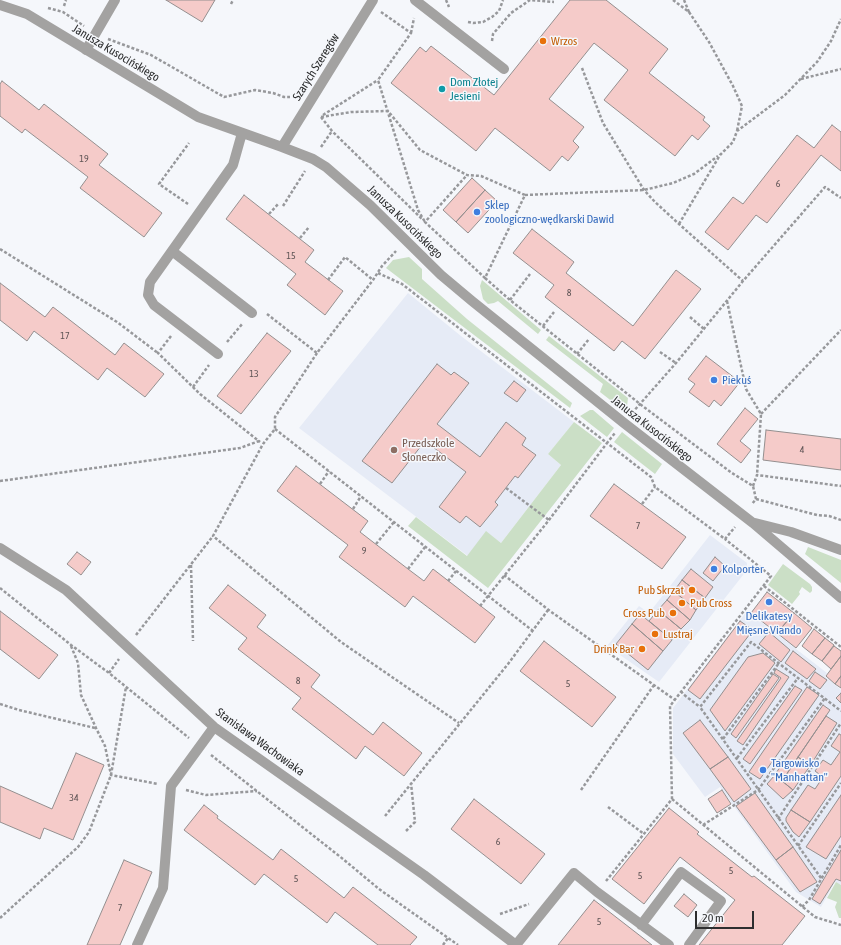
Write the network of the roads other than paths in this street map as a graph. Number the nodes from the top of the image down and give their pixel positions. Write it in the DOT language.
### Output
graph roads {
  1 [pos="115,0"];
  2 [pos="415,0"];
  3 [pos="372,2"];
  4 [pos="0,5"];
  5 [pos="86,50"];
  6 [pos="504,70"];
  7 [pos="242,133"];
  8 [pos="282,147"];
  9 [pos="172,251"];
  10 [pos="252,313"];
  11 [pos="218,354"];
  12 [pos="753,523"];
  13 [pos="0,548"];
  14 [pos="841,550"];
  15 [pos="841,598"];
  16 [pos="214,727"];
  17 [pos="642,925"];
  18 [pos="137,945"];
  19 [pos="516,945"];
  20 [pos="669,945"];
  21 [pos="689,945"];
  1 -- 5 [label="street"];
  2 -- 6 [label="street"];
  3 -- 8 [label="street, Szarych Szeregów"];
  4 -- 5 [label="street, Janusza Kusocińskiego"];
  5 -- 7 [label="street, Janusza Kusocińskiego"];
  7 -- 8 [label="street, Janusza Kusocińskiego"];
  7 -- 9 [label="street"];
  8 -- 12 [label="street, Janusza Kusocińskiego"];
  9 -- 10 [label="street"];
  9 -- 11 [label="street"];
  12 -- 14 [label="street, Janusza Kusocińskiego"];
  12 -- 15 [label="street, Janusza Kusocińskiego"];
  13 -- 16 [label="street, Stanisława Wachowiaka"];
  16 -- 18 [label="street"];
  16 -- 19 [label="street, Stanisława Wachowiaka"];
  17 -- 19 [label="street"];
  17 -- 20 [label="street"];
  17 -- 21 [label="street"];
}
